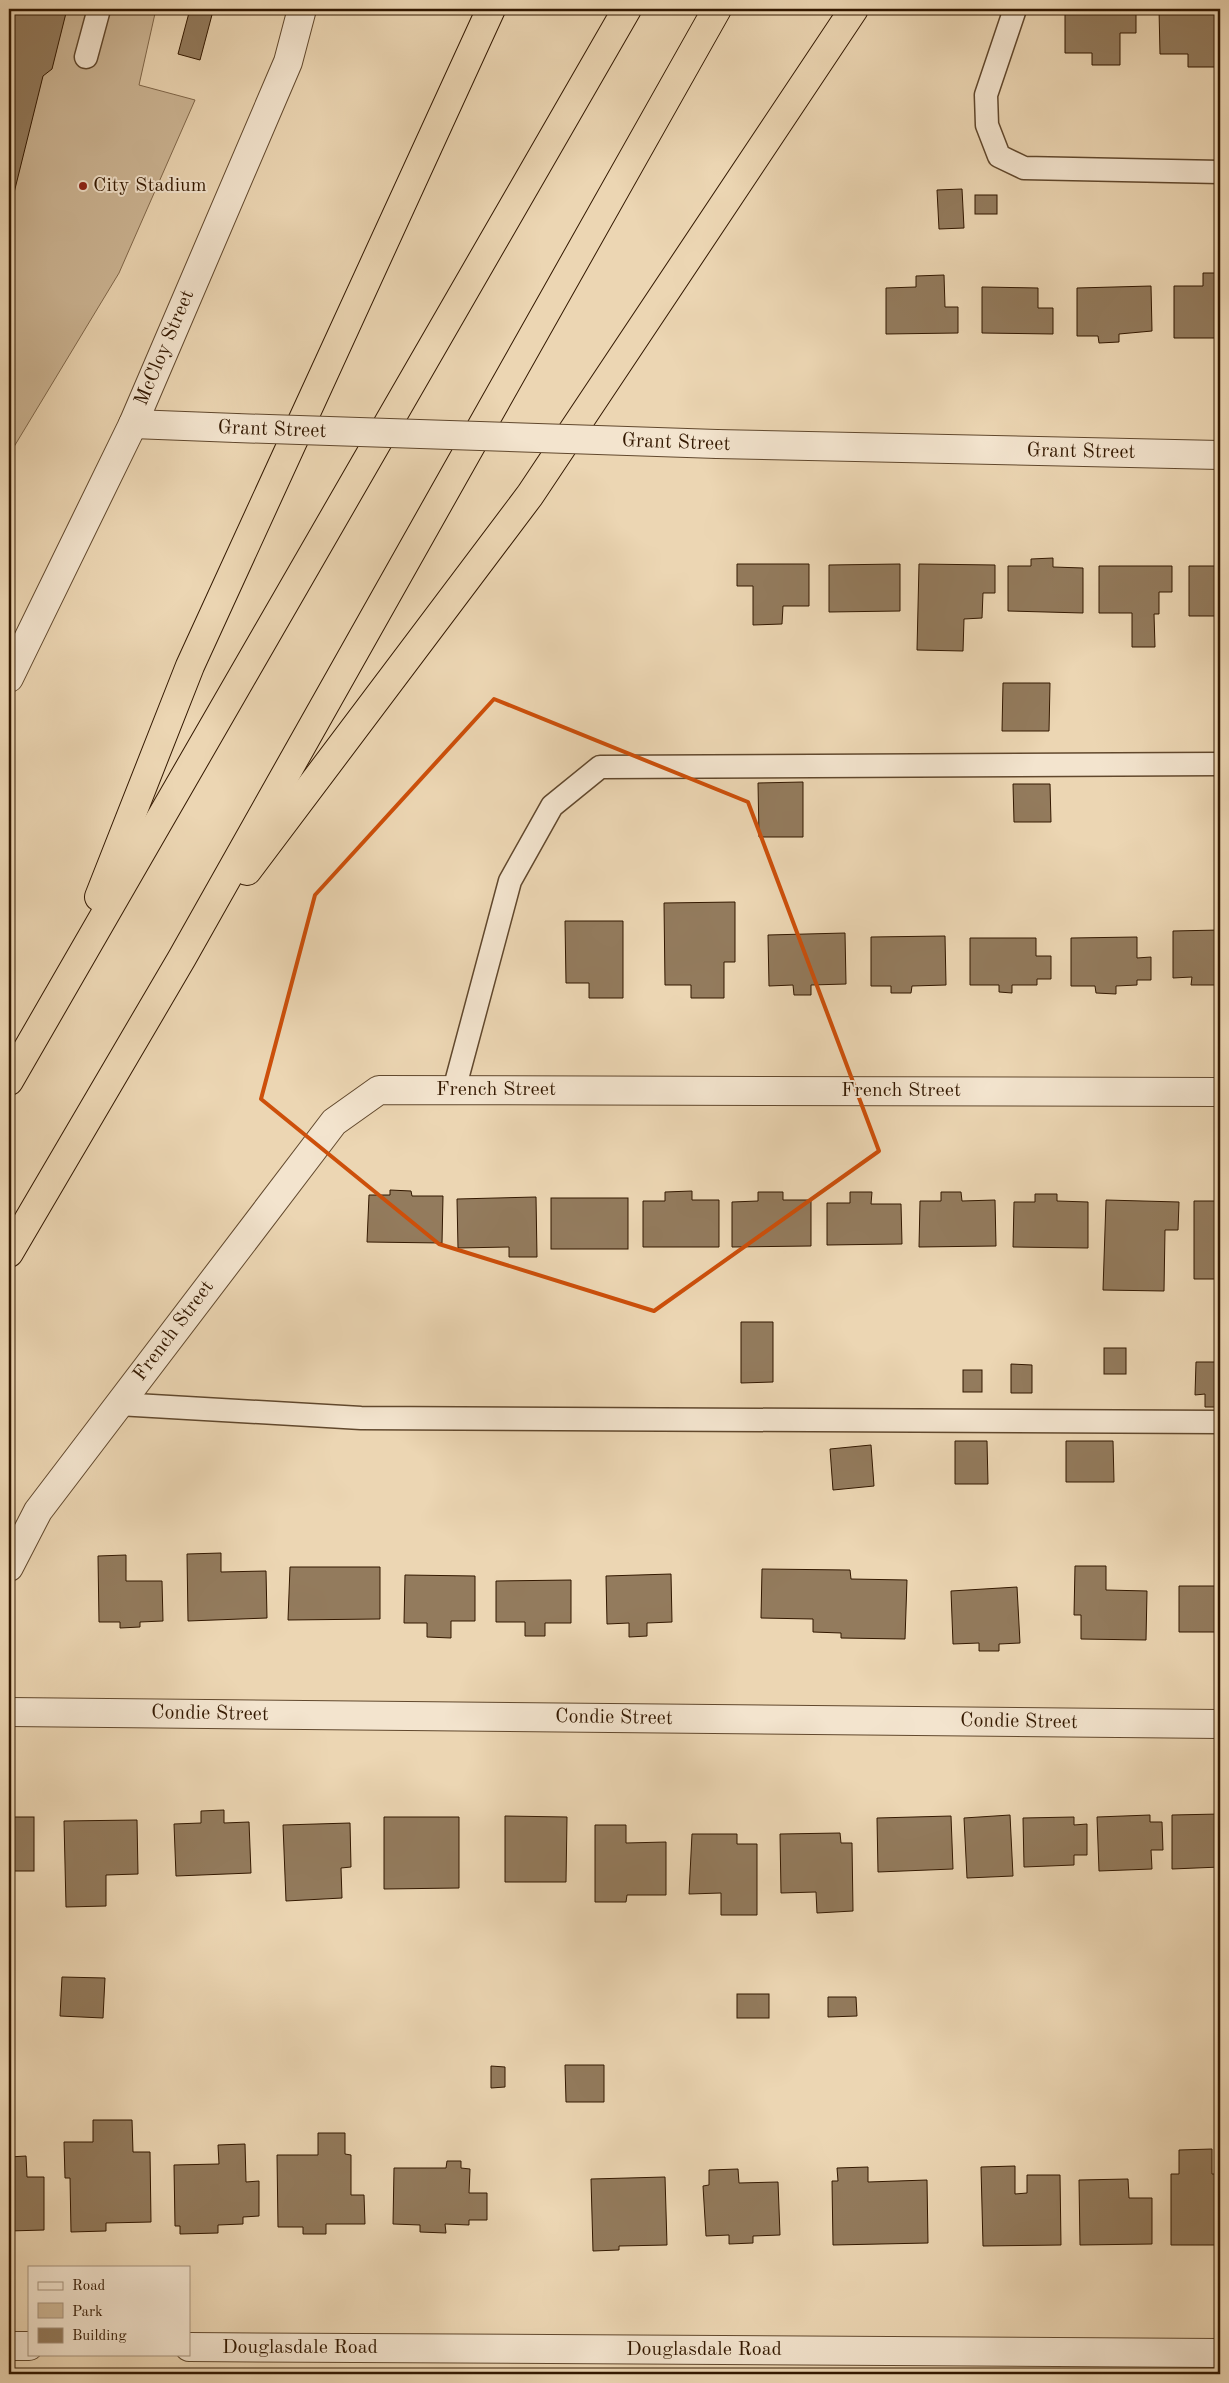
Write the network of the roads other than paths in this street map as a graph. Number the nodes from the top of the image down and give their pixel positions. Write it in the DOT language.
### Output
graph roads {
  1 [pos="99,9"];
  2 [pos="302,9"];
  3 [pos="492,9"];
  4 [pos="627,9"];
  5 [pos="717,9"];
  6 [pos="854,9"];
  7 [pos="1014,9"];
  8 [pos="86,57"];
  9 [pos="1220,172"];
  10 [pos="132,424"];
  11 [pos="1220,455"];
  12 [pos="9,678"];
  13 [pos="1220,764"];
  14 [pos="182,958"];
  15 [pos="64,984"];
  16 [pos="9,1081"];
  17 [pos="454,1090"];
  18 [pos="1220,1092"];
  19 [pos="9,1252"];
  20 [pos="118,1404"];
  21 [pos="1220,1422"];
  22 [pos="9,1567"];
  23 [pos="9,1712"];
  24 [pos="1220,1724"];
  25 [pos="9,2346"];
  26 [pos="28,2346"];
  27 [pos="190,2347"];
  28 [pos="1220,2352"];
  1 -- 8 [label="lane"];
  2 -- 10 [label="street, McCloy Street"];
  3 -- 15 [label="highway"];
  4 -- 15 [label="highway"];
  5 -- 14 [label="highway"];
  6 -- 14 [label="highway"];
  7 -- 9 [label="lane"];
  10 -- 11 [label="street, Grant Street, bridge"];
  10 -- 12 [label="street, McCloy Street"];
  13 -- 17 [label="lane"];
  14 -- 19 [label="highway"];
  15 -- 16 [label="highway"];
  17 -- 18 [label="street, French Street"];
  17 -- 20 [label="street, French Street"];
  20 -- 21 [label="lane"];
  20 -- 22 [label="street, French Street"];
  23 -- 24 [label="street, Condie Street"];
  25 -- 26 [label="street"];
  27 -- 28 [label="street, Douglasdale Road"];
}
